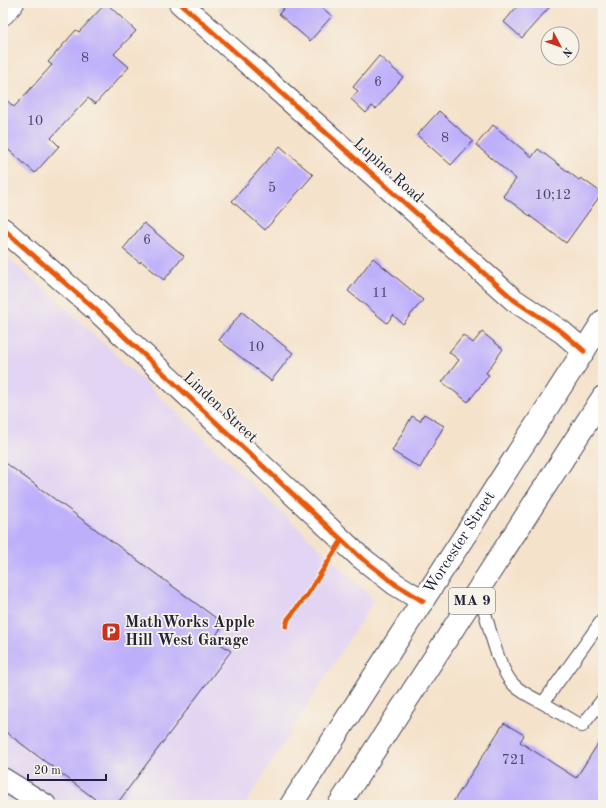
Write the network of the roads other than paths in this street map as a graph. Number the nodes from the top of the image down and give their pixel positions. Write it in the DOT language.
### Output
graph roads {
  1 [pos="13,3"];
  2 [pos="180,3"];
  3 [pos="3,14"];
  4 [pos="3,228"];
  5 [pos="603,322"];
  6 [pos="584,351"];
  7 [pos="603,397"];
  8 [pos="603,414"];
  9 [pos="577,438"];
  10 [pos="479,590"];
  11 [pos="423,601"];
  12 [pos="603,620"];
  13 [pos="603,699"];
  14 [pos="543,703"];
  15 [pos="3,779"];
  16 [pos="28,799"];
  17 [pos="45,805"];
  18 [pos="291,805"];
  19 [pos="339,805"];
  1 -- 3 [label="main road"];
  2 -- 6 [label="main road, Lupine Road"];
  4 -- 11 [label="main road, Linden Street"];
  5 -- 6 [label="main road, Worcester Street / MA 9"];
  6 -- 11 [label="main road, Worcester Street / MA 9"];
  7 -- 9 [label="main road, MA 9"];
  8 -- 9 [label="main road"];
  9 -- 10 [label="main road, MA 9"];
  10 -- 14 [label="lane"];
  10 -- 19 [label="main road, MA 9"];
  11 -- 18 [label="main road, Worcester Street / MA 9"];
  12 -- 14 [label="lane"];
  13 -- 14 [label="lane"];
  15 -- 16 [label="main road"];
  16 -- 17 [label="main road"];
}
